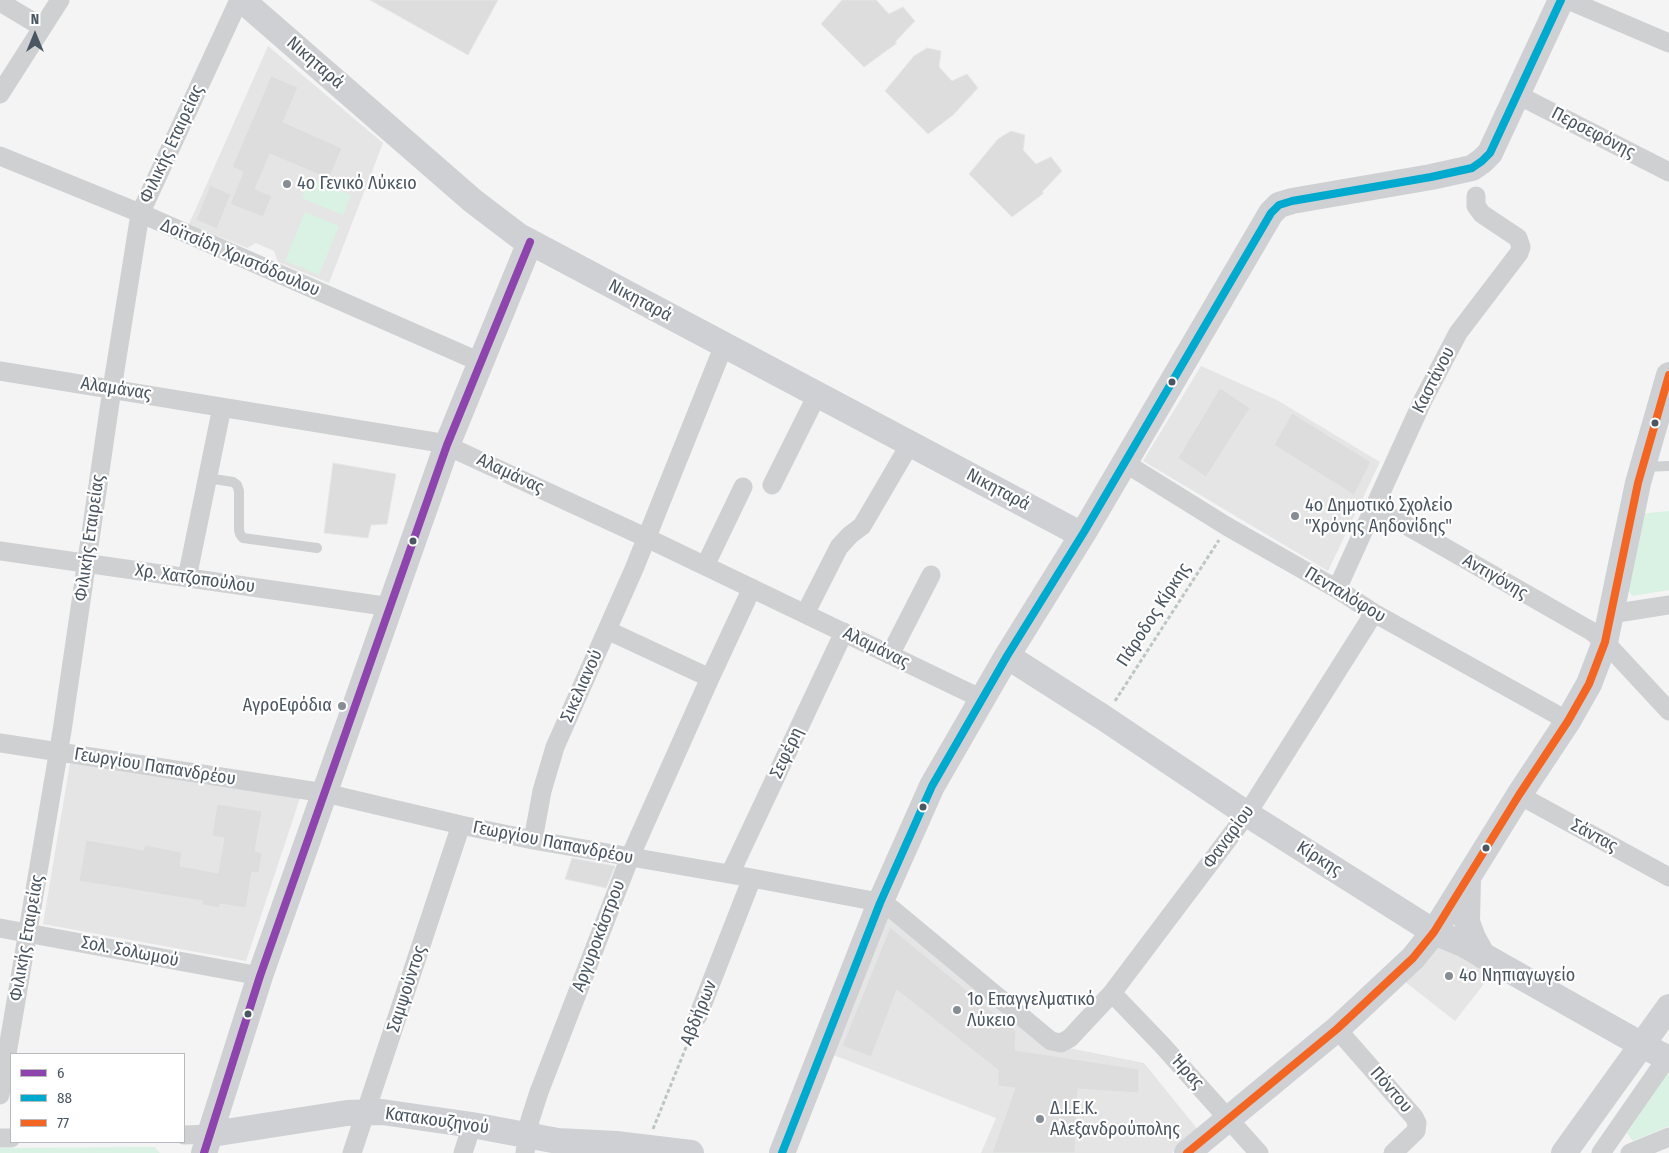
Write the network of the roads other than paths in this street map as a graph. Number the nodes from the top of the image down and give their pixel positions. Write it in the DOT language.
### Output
graph roads {
  1 [pos="60,0"];
  2 [pos="241,0"];
  3 [pos="1561,0"];
  4 [pos="1568,0"];
  5 [pos="0,2"];
  6 [pos="42,27"];
  7 [pos="1669,43"];
  8 [pos="0,94"];
  9 [pos="1518,95"];
  10 [pos="0,156"];
  11 [pos="1669,172"];
  12 [pos="1476,196"];
  13 [pos="140,214"];
  14 [pos="530,242"];
  15 [pos="724,345"];
  16 [pos="480,362"];
  17 [pos="0,371"];
  18 [pos="1669,375"];
  19 [pos="112,388"];
  20 [pos="817,395"];
  21 [pos="222,406"];
  22 [pos="910,444"];
  23 [pos="446,445"];
  24 [pos="1125,463"];
  25 [pos="1669,466"];
  26 [pos="1642,467"];
  27 [pos="207,478"];
  28 [pos="772,485"];
  29 [pos="743,486"];
  30 [pos="1374,507"];
  31 [pos="1082,535"];
  32 [pos="646,538"];
  33 [pos="317,548"];
  34 [pos="0,551"];
  35 [pos="87,564"];
  36 [pos="705,566"];
  37 [pos="931,575"];
  38 [pos="187,578"];
  39 [pos="752,588"];
  40 [pos="1337,589"];
  41 [pos="1669,605"];
  42 [pos="391,607"];
  43 [pos="1374,613"];
  44 [pos="805,614"];
  45 [pos="1611,614"];
  46 [pos="607,630"];
  47 [pos="844,632"];
  48 [pos="1598,637"];
  49 [pos="890,655"];
  50 [pos="1007,656"];
  51 [pos="710,678"];
  52 [pos="982,699"];
  53 [pos="1669,711"];
  54 [pos="1568,721"];
  55 [pos="0,743"];
  56 [pos="59,751"];
  57 [pos="325,793"];
  58 [pos="1519,795"];
  59 [pos="1247,814"];
  60 [pos="461,825"];
  61 [pos="533,840"];
  62 [pos="630,857"];
  63 [pos="730,874"];
  64 [pos="1669,876"];
  65 [pos="1468,877"];
  66 [pos="752,878"];
  67 [pos="880,904"];
  68 [pos="0,928"];
  69 [pos="1434,932"];
  70 [pos="28,933"];
  71 [pos="1483,956"];
  72 [pos="260,976"];
  73 [pos="1112,993"];
  74 [pos="1669,1007"];
  75 [pos="698,1016"];
  76 [pos="1337,1029"];
  77 [pos="1061,1043"];
  78 [pos="1642,1045"];
  79 [pos="1668,1058"];
  80 [pos="0,1095"];
  81 [pos="366,1112"];
  82 [pos="1229,1118"];
  83 [pos="472,1125"];
  84 [pos="1616,1131"];
  85 [pos="185,1135"];
  86 [pos="1669,1137"];
  87 [pos="208,1143"];
  88 [pos="526,1144"];
  89 [pos="352,1153"];
  90 [pos="463,1153"];
  91 [pos="691,1153"];
  92 [pos="782,1153"];
  93 [pos="1187,1153"];
  94 [pos="1259,1153"];
  95 [pos="1393,1153"];
  96 [pos="1564,1153"];
  97 [pos="1600,1153"];
  98 [pos="1626,1153"];
  99 [pos="1630,1153"];
  1 -- 6 [label="street"];
  2 -- 13 [label="street, Φιλικής Εταιρείας"];
  2 -- 14 [label="street, Νικηταρά"];
  3 -- 9 [label="street"];
  4 -- 7 [label="street"];
  5 -- 6 [label="street"];
  6 -- 8 [label="street"];
  9 -- 11 [label="street, Περσεφόνης"];
  9 -- 24 [label="street"];
  10 -- 13 [label="street, Δοϊτσίδη Χριστόδουλου"];
  12 -- 30 [label="street, Καστάνου"];
  13 -- 16 [label="street, Δοϊτσίδη Χριστόδουλου"];
  13 -- 19 [label="street, Φιλικής Εταιρείας"];
  14 -- 15 [label="street, Νικηταρά"];
  14 -- 16 [label="street"];
  15 -- 20 [label="street, Νικηταρά"];
  15 -- 32 [label="street, Σικελιανού"];
  16 -- 23 [label="street"];
  17 -- 19 [label="street, Αλαμάνας"];
  18 -- 26 [label="street"];
  19 -- 21 [label="street, Αλαμάνας"];
  19 -- 35 [label="street, Φιλικής Εταιρείας"];
  20 -- 22 [label="street, Νικηταρά"];
  20 -- 28 [label="street"];
  21 -- 23 [label="street, Αλαμάνας"];
  21 -- 27 [label="street"];
  22 -- 31 [label="street, Νικηταρά"];
  22 -- 44 [label="street"];
  23 -- 32 [label="street, Αλαμάνας"];
  23 -- 42 [label="street"];
  24 -- 31 [label="street"];
  24 -- 40 [label="street, Πενταλόφου"];
  25 -- 26 [label="lane"];
  26 -- 45 [label="street"];
  27 -- 33 [label="lane"];
  27 -- 38 [label="street"];
  29 -- 36 [label="street"];
  30 -- 40 [label="street, Καστάνου"];
  30 -- 48 [label="street, Αντιγόνης"];
  31 -- 50 [label="street"];
  32 -- 36 [label="street, Αλαμάνας"];
  32 -- 46 [label="street, Σικελιανού"];
  34 -- 35 [label="street, Χρ. Χατζοπούλου"];
  35 -- 38 [label="street, Χρ. Χατζοπούλου"];
  35 -- 56 [label="street, Φιλικής Εταιρείας"];
  36 -- 39 [label="street, Αλαμάνας"];
  37 -- 49 [label="street"];
  38 -- 42 [label="street, Χρ. Χατζοπούλου"];
  39 -- 44 [label="street, Αλαμάνας"];
  39 -- 51 [label="street, Αργυροκάστρου"];
  40 -- 43 [label="street, Πενταλόφου"];
  41 -- 45 [label="street"];
  42 -- 57 [label="street"];
  43 -- 54 [label="street, Πενταλόφου"];
  43 -- 59 [label="street, Φαναρίου"];
  44 -- 47 [label="street, Αλαμάνας"];
  45 -- 48 [label="street"];
  46 -- 51 [label="street"];
  46 -- 61 [label="street, Σικελιανού"];
  47 -- 49 [label="street, Αλαμάνας"];
  47 -- 63 [label="street, Σεφέρη"];
  48 -- 53 [label="street, Αντιγόνης"];
  48 -- 54 [label="street"];
  49 -- 52 [label="street, Αλαμάνας"];
  50 -- 52 [label="street"];
  50 -- 59 [label="street, Κίρκης"];
  51 -- 62 [label="street, Αργυροκάστρου"];
  52 -- 67 [label="street"];
  54 -- 58 [label="street"];
  55 -- 56 [label="street, Γεωργίου Παπανδρέου"];
  56 -- 57 [label="street, Γεωργίου Παπανδρέου"];
  56 -- 70 [label="street, Φιλικής Εταιρείας"];
  57 -- 60 [label="street, Γεωργίου Παπανδρέου"];
  57 -- 72 [label="street"];
  58 -- 64 [label="street, Σάντας"];
  58 -- 65 [label="street"];
  59 -- 69 [label="street, Κίρκης"];
  59 -- 73 [label="street, Φαναρίου"];
  60 -- 61 [label="street, Γεωργίου Παπανδρέου"];
  60 -- 81 [label="street, Σαμψούντος"];
  61 -- 62 [label="street, Γεωργίου Παπανδρέου"];
  62 -- 63 [label="street, Γεωργίου Παπανδρέου"];
  62 -- 88 [label="street, Αργυροκάστρου"];
  63 -- 66 [label="street, Γεωργίου Παπανδρέου"];
  65 -- 69 [label="street"];
  65 -- 71 [label="street"];
  66 -- 67 [label="street, Γεωργίου Παπανδρέου"];
  66 -- 75 [label="street, Αβδήρων"];
  67 -- 77 [label="street, Γεωργίου Παπανδρέου"];
  67 -- 92 [label="street"];
  68 -- 70 [label="street, Σολ. Σολωμού"];
  69 -- 71 [label="street, Κίρκης"];
  69 -- 76 [label="street"];
  70 -- 72 [label="street, Σολ. Σολωμού"];
  70 -- 80 [label="street, Φιλικής Εταιρείας"];
  71 -- 78 [label="street, Κίρκης"];
  72 -- 87 [label="street"];
  73 -- 77 [label="street, Φαναρίου"];
  73 -- 82 [label="street, Ήρας"];
  74 -- 78 [label="street"];
  76 -- 82 [label="street"];
  76 -- 95 [label="street, Πόντου"];
  78 -- 79 [label="street, Κίρκης"];
  78 -- 96 [label="street"];
  79 -- 84 [label="street"];
  81 -- 83 [label="street, Κατακουζηνού"];
  81 -- 87 [label="street, Κατακουζηνού"];
  81 -- 89 [label="street, Σαμψούντος"];
  82 -- 93 [label="street"];
  82 -- 94 [label="street, Ήρας"];
  83 -- 88 [label="street, Κατακουζηνού"];
  83 -- 90 [label="street"];
  84 -- 97 [label="street"];
  84 -- 98 [label="street"];
  85 -- 87 [label="street, Κατακουζηνού"];
  86 -- 99 [label="street"];
  88 -- 91 [label="street, Κατακουζηνού"];
}
